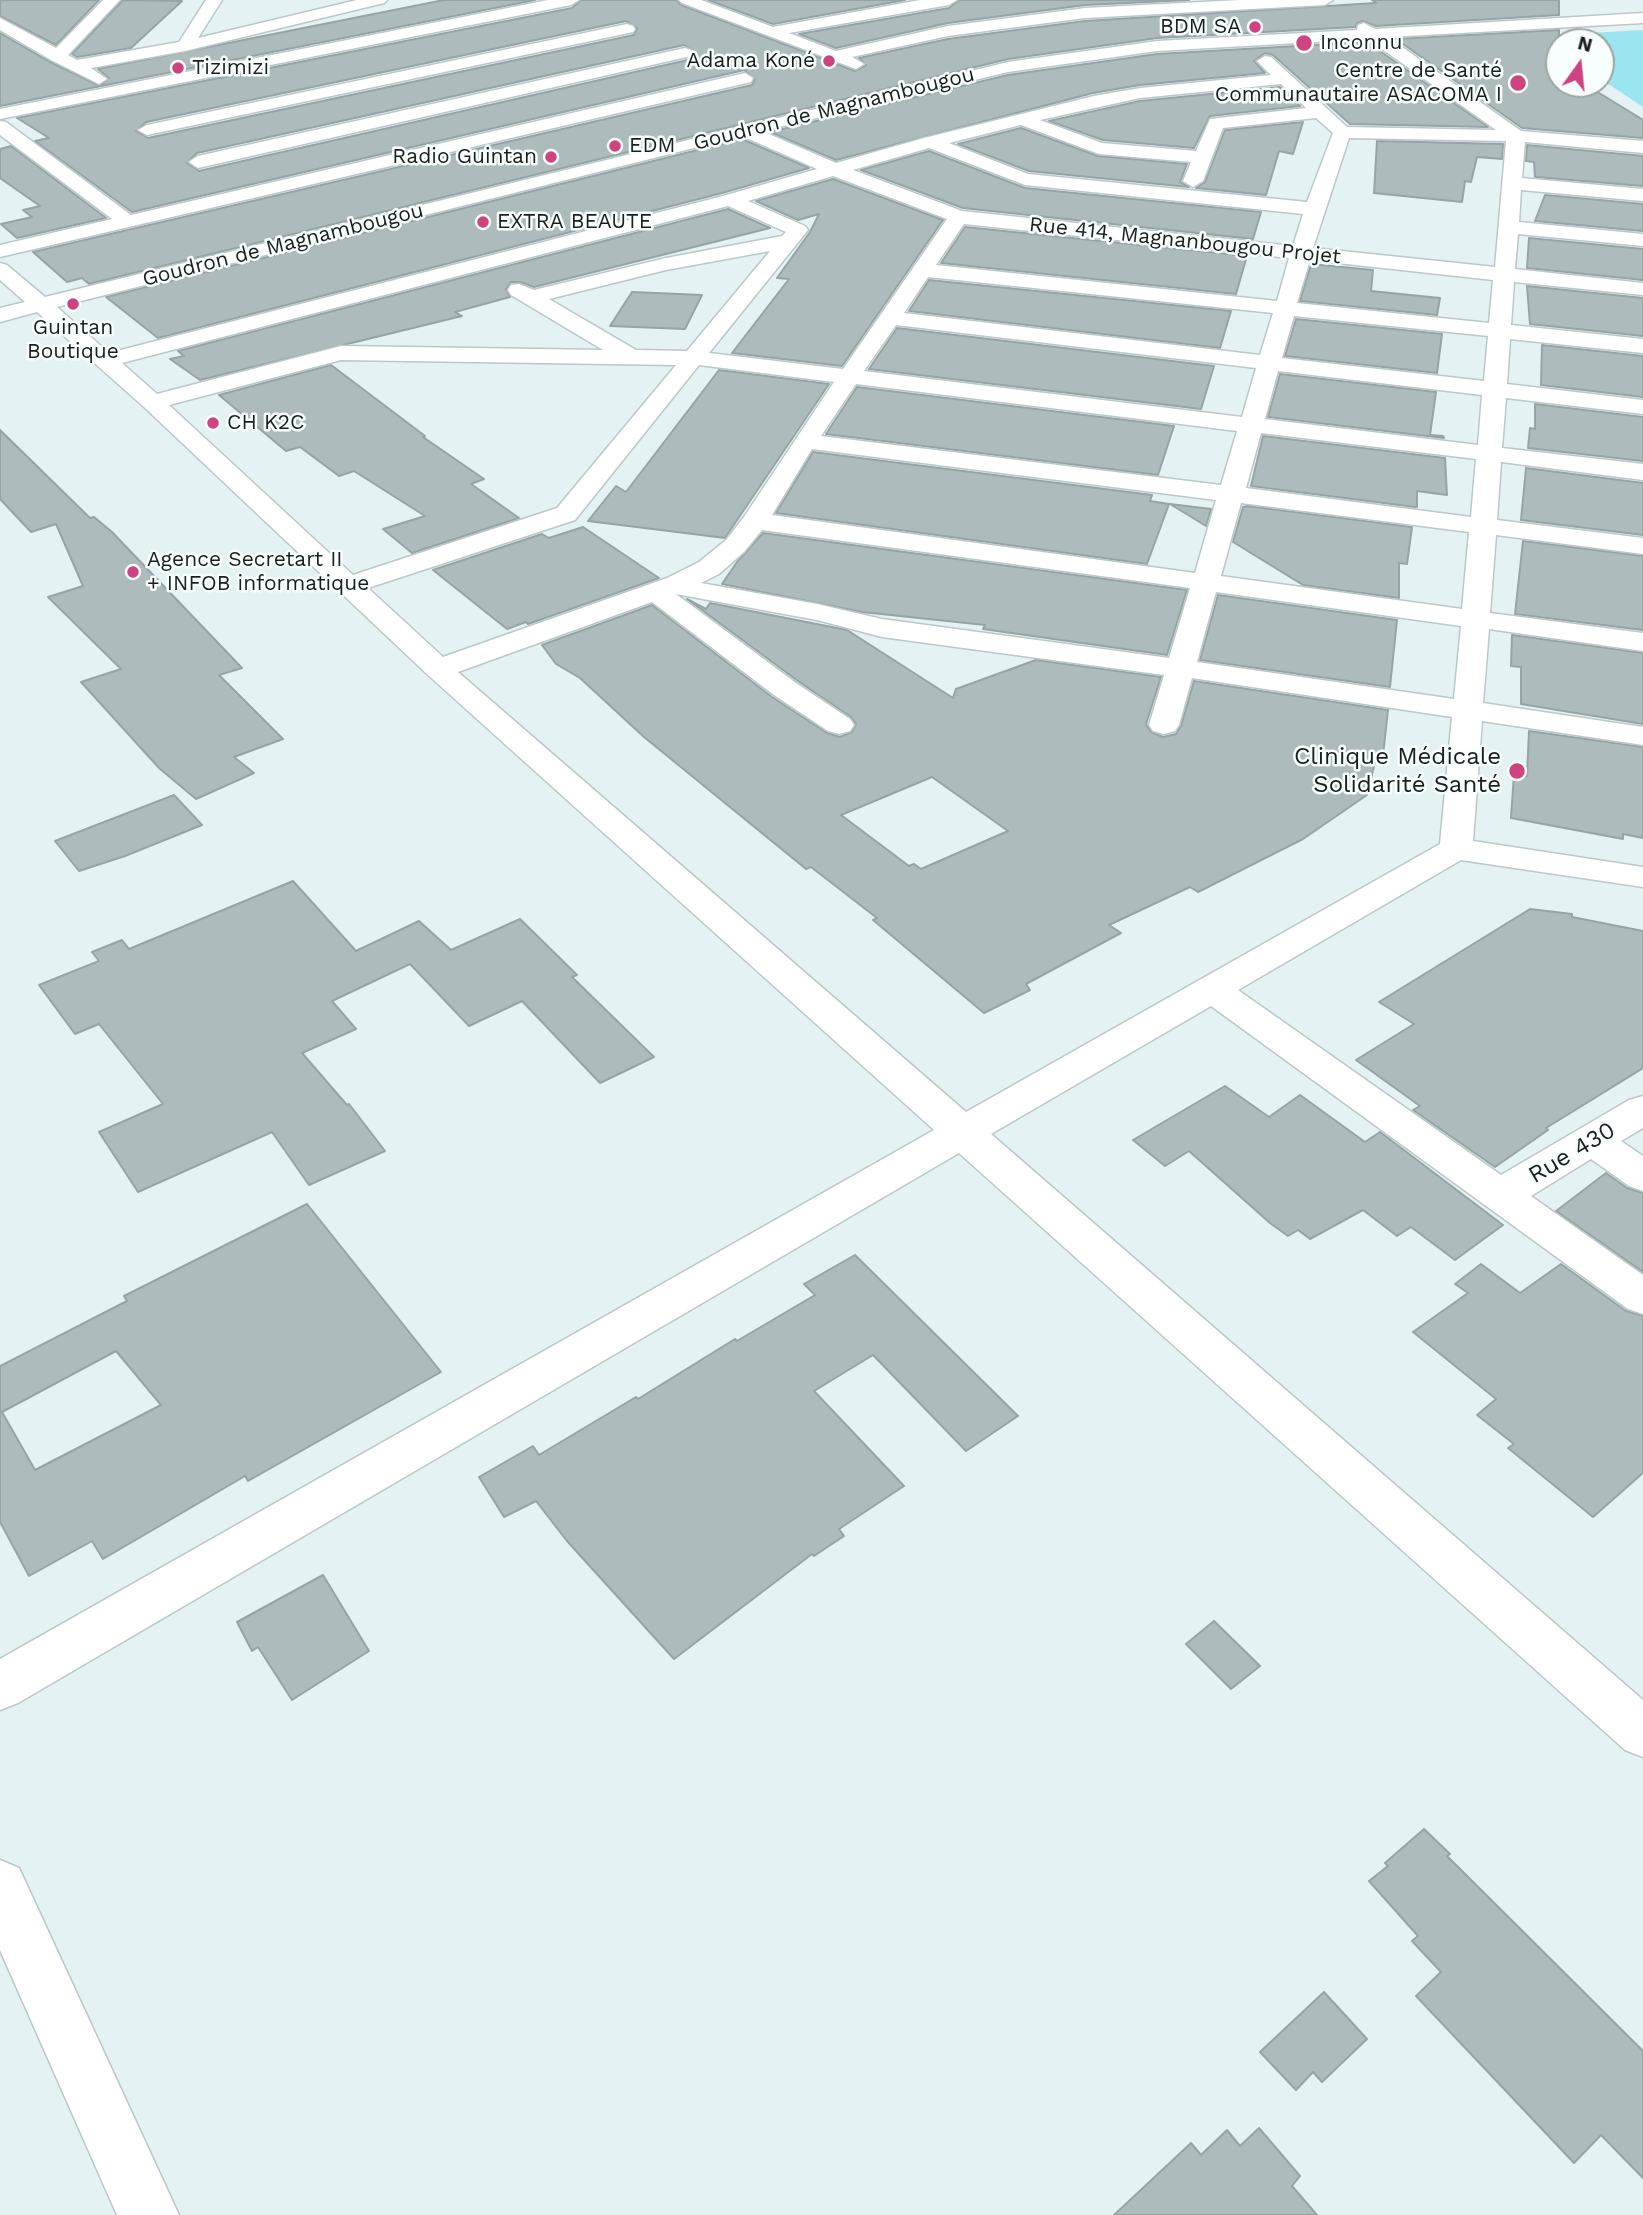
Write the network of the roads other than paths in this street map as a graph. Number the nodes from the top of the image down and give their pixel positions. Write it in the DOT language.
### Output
graph roads {
  1 [pos="112,0"];
  2 [pos="214,0"];
  3 [pos="379,0"];
  4 [pos="687,0"];
  5 [pos="949,0"];
  6 [pos="1327,2"];
  7 [pos="1189,4"];
  8 [pos="738,5"];
  9 [pos="578,7"];
  10 [pos="714,10"];
  11 [pos="1643,18"];
  12 [pos="1353,20"];
  13 [pos="0,23"];
  14 [pos="771,32"];
  15 [pos="1372,34"];
  16 [pos="1243,41"];
  17 [pos="662,43"];
  18 [pos="185,46"];
  19 [pos="834,56"];
  20 [pos="57,57"];
  21 [pos="77,65"];
  22 [pos="721,68"];
  23 [pos="870,69"];
  24 [pos="414,74"];
  25 [pos="894,78"];
  26 [pos="1284,79"];
  27 [pos="917,87"];
  28 [pos="444,94"];
  29 [pos="116,100"];
  30 [pos="1321,112"];
  31 [pos="0,114"];
  32 [pos="472,114"];
  33 [pos="1023,119"];
  34 [pos="0,126"];
  35 [pos="530,128"];
  36 [pos="744,130"];
  37 [pos="1342,132"];
  38 [pos="499,135"];
  39 [pos="1516,136"];
  40 [pos="553,141"];
  41 [pos="930,142"];
  42 [pos="1643,147"];
  43 [pos="576,153"];
  44 [pos="1201,157"];
  45 [pos="198,162"];
  46 [pos="599,166"];
  47 [pos="833,169"];
  48 [pos="1512,183"];
  49 [pos="247,194"];
  50 [pos="1643,195"];
  51 [pos="1187,196"];
  52 [pos="730,200"];
  53 [pos="1314,209"];
  54 [pos="958,217"];
  55 [pos="128,222"];
  56 [pos="1508,227"];
  57 [pos="1643,240"];
  58 [pos="789,242"];
  59 [pos="0,251"];
  60 [pos="1301,253"];
  61 [pos="475,264"];
  62 [pos="0,269"];
  63 [pos="923,270"];
  64 [pos="1504,275"];
  65 [pos="1643,289"];
  66 [pos="531,297"];
  67 [pos="40,306"];
  68 [pos="1285,308"];
  69 [pos="0,315"];
  70 [pos="889,318"];
  71 [pos="1500,331"];
  72 [pos="1643,346"];
  73 [pos="631,357"];
  74 [pos="694,358"];
  75 [pos="104,360"];
  76 [pos="1270,361"];
  77 [pos="849,377"];
  78 [pos="1493,391"];
  79 [pos="152,402"];
  80 [pos="1643,407"];
  81 [pos="1251,425"];
  82 [pos="806,441"];
  83 [pos="1489,454"];
  84 [pos="1643,472"];
  85 [pos="1231,494"];
  86 [pos="755,522"];
  87 [pos="1483,524"];
  88 [pos="1643,546"];
  89 [pos="1206,583"];
  90 [pos="348,586"];
  91 [pos="667,588"];
  92 [pos="1475,619"];
  93 [pos="1643,642"];
  94 [pos="1181,668"];
  95 [pos="438,669"];
  96 [pos="1467,710"];
  97 [pos="839,725"];
  98 [pos="1164,725"];
  99 [pos="1643,736"];
  100 [pos="1456,849"];
  101 [pos="1643,877"];
  102 [pos="1212,989"];
  103 [pos="1643,1110"];
  104 [pos="962,1132"];
  105 [pos="1592,1140"];
  106 [pos="1643,1176"];
  107 [pos="1500,1195"];
  108 [pos="1643,1297"];
  109 [pos="0,1686"];
  110 [pos="1643,1733"];
  111 [pos="0,1887"];
  112 [pos="148,2215"];
  1 -- 20 [label="street"];
  2 -- 18 [label="street"];
  3 -- 18 [label="street"];
  4 -- 10 [label="street"];
  5 -- 14 [label="street"];
  6 -- 7 [label="street"];
  7 -- 19 [label="street"];
  8 -- 10 [label="street"];
  9 -- 24 [label="street"];
  9 -- 29 [label="street"];
  10 -- 14 [label="street"];
  11 -- 15 [label="street, Goudron de Magnambougou"];
  12 -- 15 [label="street"];
  13 -- 20 [label="street"];
  14 -- 19 [label="street"];
  15 -- 16 [label="street, Goudron de Magnambougou"];
  15 -- 39 [label="street"];
  16 -- 26 [label="street"];
  16 -- 27 [label="street, Goudron de Magnambougou"];
  17 -- 32 [label="street"];
  18 -- 21 [label="street"];
  19 -- 23 [label="street"];
  20 -- 21 [label="street"];
  21 -- 29 [label="street"];
  22 -- 35 [label="street"];
  24 -- 28 [label="street"];
  24 -- 45 [label="street"];
  25 -- 27 [label="street"];
  26 -- 30 [label="street"];
  26 -- 33 [label="street"];
  27 -- 36 [label="street, Goudron de Magnambougou"];
  28 -- 32 [label="street"];
  28 -- 45 [label="street"];
  29 -- 31 [label="street"];
  30 -- 37 [label="street"];
  30 -- 44 [label="street"];
  32 -- 38 [label="street"];
  33 -- 41 [label="street"];
  33 -- 44 [label="street"];
  34 -- 55 [label="street"];
  35 -- 38 [label="street"];
  35 -- 40 [label="street"];
  36 -- 46 [label="street, Goudron de Magnambougou"];
  36 -- 47 [label="street, Rue 414, Magnanbougou Projet"];
  37 -- 39 [label="street"];
  37 -- 53 [label="street"];
  38 -- 49 [label="street"];
  39 -- 42 [label="street"];
  39 -- 48 [label="street"];
  41 -- 47 [label="street"];
  41 -- 51 [label="street"];
  43 -- 46 [label="street"];
  44 -- 51 [label="street"];
  45 -- 49 [label="street"];
  46 -- 67 [label="street, Goudron de Magnambougou"];
  47 -- 52 [label="street"];
  47 -- 54 [label="street, Rue 414, Magnanbougou Projet"];
  48 -- 50 [label="street"];
  48 -- 56 [label="street"];
  49 -- 55 [label="street"];
  51 -- 53 [label="street"];
  52 -- 58 [label="street"];
  52 -- 61 [label="street"];
  53 -- 60 [label="street"];
  54 -- 60 [label="street, Rue 414, Magnanbougou Projet"];
  54 -- 63 [label="street"];
  55 -- 59 [label="street"];
  56 -- 57 [label="street"];
  56 -- 64 [label="street"];
  58 -- 66 [label="street"];
  58 -- 74 [label="street"];
  60 -- 64 [label="street, Rue 414, Magnanbougou Projet"];
  60 -- 68 [label="street"];
  61 -- 66 [label="street"];
  61 -- 75 [label="street"];
  62 -- 67 [label="street"];
  63 -- 68 [label="street"];
  63 -- 70 [label="street"];
  64 -- 65 [label="street, Rue 414, Magnanbougou Projet"];
  64 -- 71 [label="street"];
  66 -- 73 [label="street"];
  67 -- 69 [label="street, Goudron de Magnambougou"];
  67 -- 75 [label="street"];
  68 -- 71 [label="street"];
  68 -- 76 [label="street"];
  70 -- 76 [label="street"];
  70 -- 77 [label="street"];
  71 -- 72 [label="street"];
  71 -- 78 [label="street"];
  73 -- 74 [label="street"];
  73 -- 79 [label="street"];
  74 -- 77 [label="street"];
  74 -- 90 [label="street"];
  75 -- 79 [label="street"];
  76 -- 78 [label="street"];
  76 -- 81 [label="street"];
  77 -- 81 [label="street"];
  77 -- 82 [label="street"];
  78 -- 80 [label="street"];
  78 -- 83 [label="street"];
  79 -- 90 [label="street"];
  81 -- 83 [label="street"];
  81 -- 85 [label="street"];
  82 -- 85 [label="street"];
  82 -- 86 [label="street"];
  83 -- 84 [label="street"];
  83 -- 87 [label="street"];
  85 -- 87 [label="street"];
  85 -- 89 [label="street"];
  86 -- 89 [label="street"];
  86 -- 91 [label="street"];
  87 -- 88 [label="street"];
  87 -- 92 [label="street"];
  89 -- 92 [label="street"];
  89 -- 94 [label="street"];
  90 -- 95 [label="street"];
  91 -- 94 [label="street"];
  91 -- 95 [label="street"];
  91 -- 97 [label="street"];
  92 -- 93 [label="street"];
  92 -- 96 [label="street"];
  94 -- 96 [label="street"];
  94 -- 98 [label="street"];
  95 -- 104 [label="street"];
  96 -- 99 [label="street"];
  96 -- 100 [label="street"];
  100 -- 101 [label="street"];
  100 -- 102 [label="street"];
  102 -- 104 [label="street"];
  102 -- 107 [label="street"];
  103 -- 105 [label="street, Rue 430"];
  104 -- 109 [label="street"];
  104 -- 110 [label="street"];
  105 -- 106 [label="street"];
  105 -- 107 [label="street, Rue 430"];
  107 -- 108 [label="street"];
  111 -- 112 [label="street"];
}
